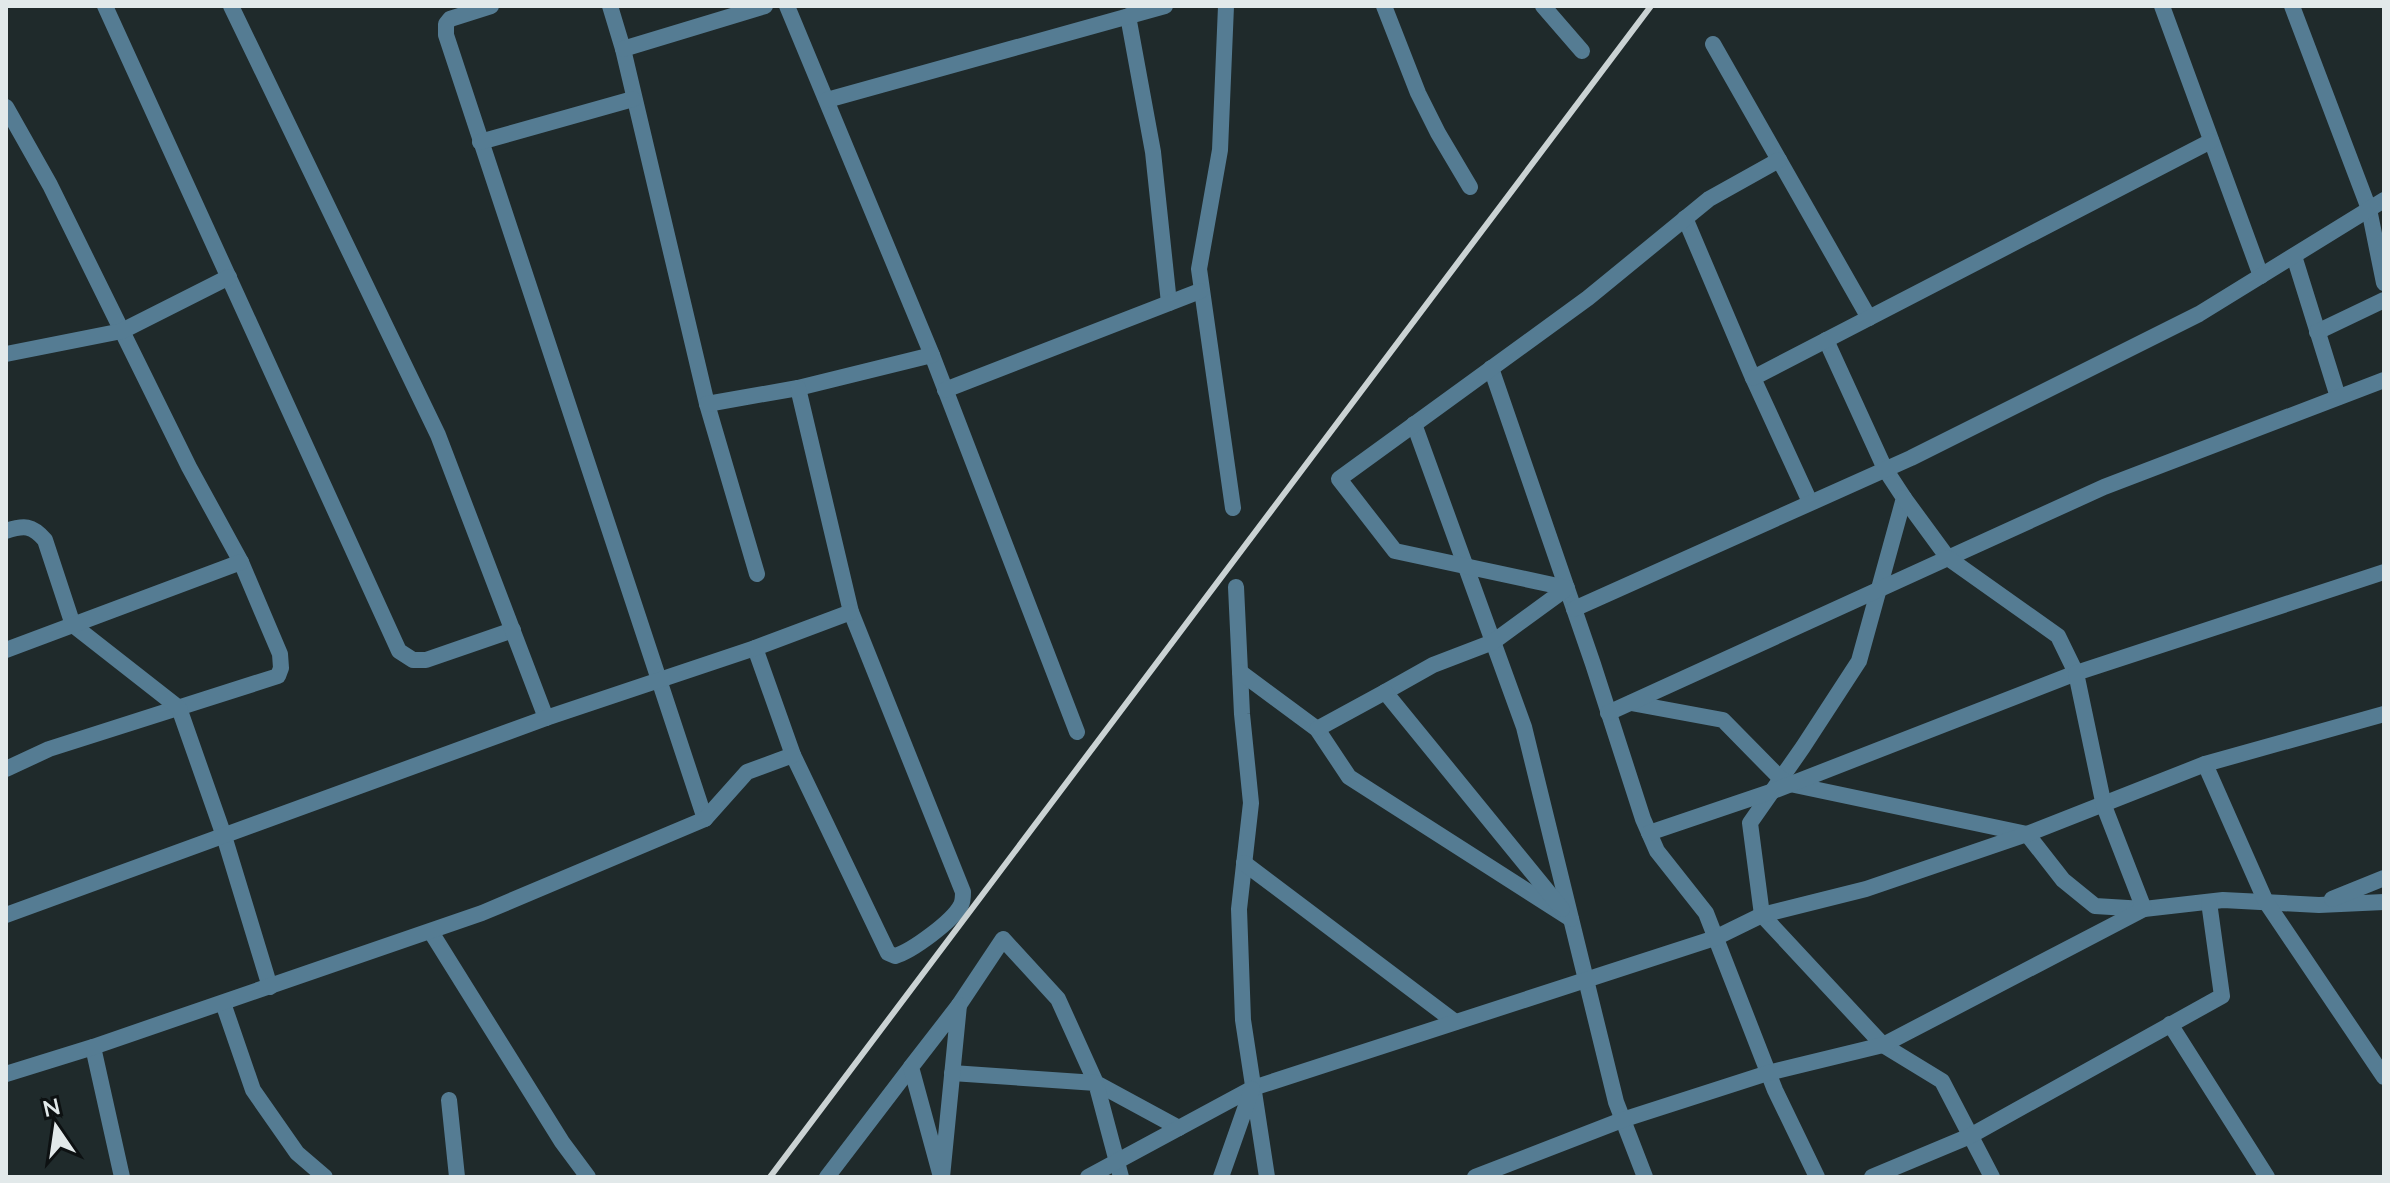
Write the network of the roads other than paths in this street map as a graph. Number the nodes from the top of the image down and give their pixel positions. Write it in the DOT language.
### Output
graph roads {
  1 [pos="105,6"];
  2 [pos="231,6"];
  3 [pos="491,6"];
  4 [pos="610,6"];
  5 [pos="765,6"];
  6 [pos="787,6"];
  7 [pos="1165,6"];
  8 [pos="1226,6"];
  9 [pos="1384,6"];
  10 [pos="1543,6"];
  11 [pos="2162,6"];
  12 [pos="2292,6"];
  13 [pos="1128,16"];
  14 [pos="1713,44"];
  15 [pos="623,49"];
  16 [pos="1582,51"];
  17 [pos="633,99"];
  18 [pos="827,100"];
  19 [pos="6,107"];
  20 [pos="2211,141"];
  21 [pos="480,142"];
  22 [pos="1779,160"];
  23 [pos="1470,187"];
  24 [pos="2384,200"];
  25 [pos="2369,209"];
  26 [pos="1685,218"];
  27 [pos="2294,256"];
  28 [pos="2261,276"];
  29 [pos="229,277"];
  30 [pos="2384,283"];
  31 [pos="1200,291"];
  32 [pos="2384,300"];
  33 [pos="1169,303"];
  34 [pos="1869,318"];
  35 [pos="122,331"];
  36 [pos="2317,332"];
  37 [pos="1826,340"];
  38 [pos="6,354"];
  39 [pos="932,355"];
  40 [pos="1491,368"];
  41 [pos="1753,378"];
  42 [pos="2384,380"];
  43 [pos="798,388"];
  44 [pos="945,390"];
  45 [pos="2338,397"];
  46 [pos="707,404"];
  47 [pos="1414,424"];
  48 [pos="1885,469"];
  49 [pos="1904,498"];
  50 [pos="1810,502"];
  51 [pos="1233,508"];
  52 [pos="6,531"];
  53 [pos="1948,558"];
  54 [pos="241,562"];
  55 [pos="1465,565"];
  56 [pos="2384,572"];
  57 [pos="757,574"];
  58 [pos="1236,587"];
  59 [pos="1567,588"];
  60 [pos="1878,592"];
  61 [pos="1574,609"];
  62 [pos="851,612"];
  63 [pos="73,625"];
  64 [pos="513,630"];
  65 [pos="1493,642"];
  66 [pos="755,648"];
  67 [pos="6,650"];
  68 [pos="1240,672"];
  69 [pos="2076,673"];
  70 [pos="658,679"];
  71 [pos="1385,692"];
  72 [pos="1631,703"];
  73 [pos="179,708"];
  74 [pos="1608,713"];
  75 [pos="2384,714"];
  76 [pos="546,718"];
  77 [pos="1317,729"];
  78 [pos="1077,732"];
  79 [pos="793,755"];
  80 [pos="2205,764"];
  81 [pos="6,769"];
  82 [pos="1781,784"];
  83 [pos="2104,806"];
  84 [pos="705,819"];
  85 [pos="1649,833"];
  86 [pos="2027,834"];
  87 [pos="224,836"];
  88 [pos="1244,863"];
  89 [pos="2384,878"];
  90 [pos="2209,902"];
  91 [pos="2266,902"];
  92 [pos="2384,902"];
  93 [pos="2319,905"];
  94 [pos="2144,909"];
  95 [pos="6,915"];
  96 [pos="1762,915"];
  97 [pos="1571,919"];
  98 [pos="431,932"];
  99 [pos="1715,938"];
  100 [pos="1585,979"];
  101 [pos="270,987"];
  102 [pos="223,1003"];
  103 [pos="959,1005"];
  104 [pos="1455,1022"];
  105 [pos="2170,1024"];
  106 [pos="1883,1045"];
  107 [pos="93,1047"];
  108 [pos="911,1067"];
  109 [pos="952,1073"];
  110 [pos="1768,1073"];
  111 [pos="6,1074"];
  112 [pos="2384,1077"];
  113 [pos="1096,1083"];
  114 [pos="1253,1088"];
  115 [pos="449,1100"];
  116 [pos="1622,1120"];
  117 [pos="1179,1128"];
  118 [pos="1970,1136"];
  119 [pos="1118,1169"];
  120 [pos="122,1177"];
  121 [pos="325,1177"];
  122 [pos="457,1177"];
  123 [pos="588,1177"];
  124 [pos="827,1177"];
  125 [pos="942,1177"];
  126 [pos="1088,1177"];
  127 [pos="1221,1177"];
  128 [pos="1267,1177"];
  129 [pos="1475,1177"];
  130 [pos="1645,1177"];
  131 [pos="1817,1177"];
  132 [pos="1872,1177"];
  133 [pos="1992,1177"];
  134 [pos="2267,1177"];
  1 -- 29 [label="street"];
  2 -- 64 [label="street"];
  3 -- 21 [label="street"];
  4 -- 15 [label="street"];
  5 -- 15 [label="street"];
  6 -- 18 [label="street"];
  7 -- 13 [label="street"];
  8 -- 31 [label="street"];
  9 -- 23 [label="street"];
  10 -- 16 [label="street"];
  11 -- 20 [label="street"];
  12 -- 25 [label="street"];
  13 -- 18 [label="street"];
  13 -- 33 [label="street"];
  14 -- 22 [label="street"];
  15 -- 17 [label="street"];
  17 -- 21 [label="street"];
  17 -- 46 [label="street"];
  18 -- 39 [label="street"];
  19 -- 35 [label="street"];
  20 -- 28 [label="street"];
  20 -- 34 [label="street"];
  21 -- 70 [label="street"];
  22 -- 26 [label="street"];
  22 -- 34 [label="street"];
  24 -- 25 [label="street"];
  25 -- 27 [label="street"];
  25 -- 30 [label="street"];
  26 -- 40 [label="street"];
  26 -- 41 [label="street"];
  27 -- 28 [label="street"];
  27 -- 36 [label="street"];
  28 -- 48 [label="street"];
  29 -- 35 [label="street"];
  29 -- 64 [label="street"];
  31 -- 33 [label="street"];
  31 -- 51 [label="street"];
  32 -- 36 [label="street"];
  33 -- 44 [label="street"];
  34 -- 37 [label="street"];
  35 -- 38 [label="street"];
  35 -- 54 [label="street"];
  36 -- 45 [label="street"];
  37 -- 41 [label="street"];
  37 -- 48 [label="street"];
  39 -- 43 [label="street"];
  39 -- 44 [label="street"];
  40 -- 47 [label="street"];
  40 -- 59 [label="street"];
  41 -- 50 [label="street"];
  42 -- 45 [label="street"];
  43 -- 46 [label="street"];
  43 -- 62 [label="street"];
  44 -- 78 [label="street"];
  45 -- 53 [label="street"];
  46 -- 57 [label="street"];
  47 -- 55 [label="street"];
  47 -- 55 [label="street"];
  48 -- 49 [label="street"];
  48 -- 50 [label="street"];
  49 -- 53 [label="street"];
  49 -- 60 [label="street"];
  50 -- 61 [label="street"];
  52 -- 63 [label="street"];
  53 -- 60 [label="street"];
  53 -- 69 [label="street"];
  54 -- 63 [label="street"];
  54 -- 73 [label="street"];
  55 -- 59 [label="street"];
  55 -- 65 [label="street"];
  56 -- 69 [label="street"];
  58 -- 68 [label="street"];
  59 -- 61 [label="street"];
  59 -- 65 [label="street"];
  60 -- 72 [label="street"];
  60 -- 82 [label="street"];
  61 -- 74 [label="street"];
  62 -- 66 [label="street"];
  62 -- 79 [label="street"];
  63 -- 67 [label="street"];
  63 -- 73 [label="street"];
  64 -- 76 [label="street"];
  65 -- 71 [label="street"];
  65 -- 97 [label="street"];
  66 -- 70 [label="street"];
  66 -- 79 [label="street"];
  68 -- 77 [label="street"];
  68 -- 88 [label="street"];
  69 -- 82 [label="street"];
  69 -- 83 [label="street"];
  70 -- 76 [label="street"];
  70 -- 84 [label="street"];
  71 -- 77 [label="street"];
  71 -- 97 [label="street"];
  72 -- 74 [label="street"];
  72 -- 82 [label="street"];
  73 -- 81 [label="street"];
  73 -- 87 [label="street"];
  74 -- 85 [label="street"];
  75 -- 80 [label="street"];
  76 -- 87 [label="street"];
  77 -- 97 [label="street"];
  79 -- 84 [label="street"];
  80 -- 83 [label="street"];
  80 -- 91 [label="street"];
  82 -- 85 [label="street"];
  82 -- 86 [label="street"];
  82 -- 96 [label="street"];
  83 -- 86 [label="street"];
  83 -- 94 [label="street"];
  84 -- 98 [label="street"];
  85 -- 99 [label="street"];
  86 -- 94 [label="street"];
  86 -- 96 [label="street"];
  87 -- 95 [label="street"];
  87 -- 101 [label="street"];
  88 -- 104 [label="street"];
  88 -- 114 [label="street"];
  89 -- 93 [label="street"];
  90 -- 91 [label="street"];
  90 -- 94 [label="street"];
  90 -- 105 [label="street"];
  91 -- 93 [label="street"];
  91 -- 112 [label="street"];
  92 -- 93 [label="street"];
  94 -- 106 [label="street"];
  96 -- 99 [label="street"];
  96 -- 106 [label="street"];
  97 -- 100 [label="street"];
  98 -- 101 [label="street"];
  98 -- 123 [label="street"];
  99 -- 100 [label="street"];
  99 -- 110 [label="street"];
  100 -- 104 [label="street"];
  100 -- 116 [label="street"];
  101 -- 102 [label="street"];
  102 -- 107 [label="street"];
  102 -- 121 [label="street"];
  103 -- 108 [label="street"];
  103 -- 109 [label="street"];
  103 -- 113 [label="street"];
  104 -- 114 [label="street"];
  105 -- 118 [label="street"];
  105 -- 134 [label="street"];
  106 -- 110 [label="street"];
  106 -- 118 [label="street"];
  107 -- 111 [label="street"];
  107 -- 120 [label="street"];
  108 -- 124 [label="street"];
  108 -- 125 [label="street"];
  109 -- 113 [label="street"];
  109 -- 125 [label="street"];
  110 -- 116 [label="street"];
  110 -- 131 [label="street"];
  113 -- 117 [label="street"];
  113 -- 119 [label="street"];
  114 -- 117 [label="street"];
  114 -- 127 [label="street"];
  114 -- 128 [label="street"];
  115 -- 122 [label="street"];
  116 -- 129 [label="street"];
  116 -- 130 [label="street"];
  117 -- 119 [label="street"];
  118 -- 132 [label="street"];
  118 -- 133 [label="street"];
  119 -- 126 [label="street"];
}
